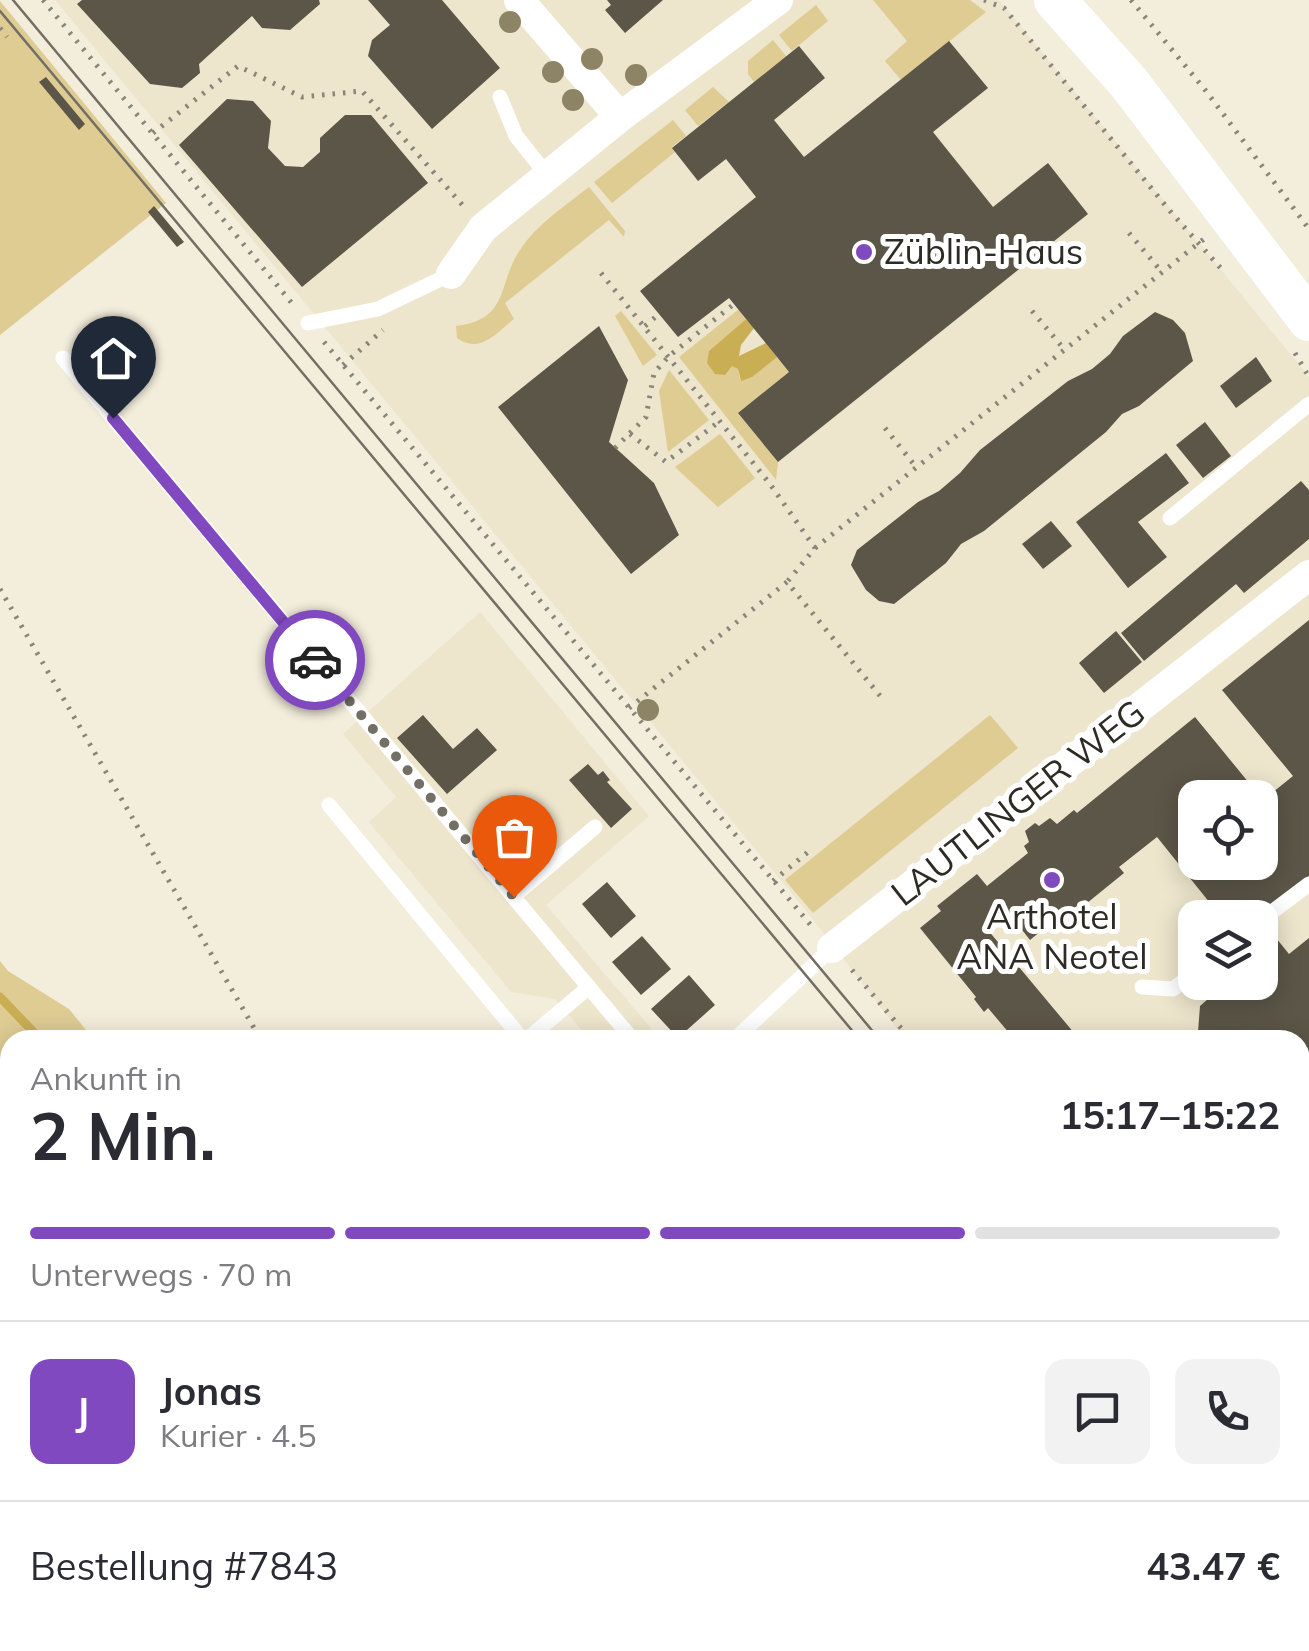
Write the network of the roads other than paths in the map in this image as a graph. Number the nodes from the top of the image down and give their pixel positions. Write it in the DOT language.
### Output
graph roads {
  1 [pos="519,0"];
  2 [pos="778,0"];
  3 [pos="1055,0"];
  4 [pos="500,96"];
  5 [pos="620,117"];
  6 [pos="547,174"];
  7 [pos="450,274"];
  8 [pos="308,323"];
  9 [pos="1300,333"];
  10 [pos="63,358"];
  11 [pos="1309,404"];
  12 [pos="1170,518"];
  13 [pos="1309,576"];
  14 [pos="329,806"];
  15 [pos="594,827"];
  16 [pos="1309,884"];
  17 [pos="514,897"];
  18 [pos="1278,908"];
  19 [pos="832,948"];
  20 [pos="1178,985"];
  21 [pos="589,987"];
  22 [pos="1142,988"];
  23 [pos="516,1030"];
  24 [pos="536,1030"];
  25 [pos="625,1030"];
  26 [pos="745,1030"];
  1 -- 5 [label="street"];
  2 -- 5 [label="street"];
  3 -- 9 [label="main road"];
  4 -- 6 [label="lane"];
  5 -- 6 [label="street"];
  6 -- 7 [label="street"];
  7 -- 8 [label="lane"];
  10 -- 17 [label="lane"];
  11 -- 12 [label="lane"];
  13 -- 19 [label="street, LAUTLINGER WEG"];
  14 -- 23 [label="lane"];
  15 -- 17 [label="lane"];
  16 -- 18 [label="lane"];
  17 -- 21 [label="lane"];
  19 -- 26 [label="lane, LAUTLINGER WEG"];
  20 -- 22 [label="lane"];
  21 -- 24 [label="lane"];
  21 -- 25 [label="lane"];
}
